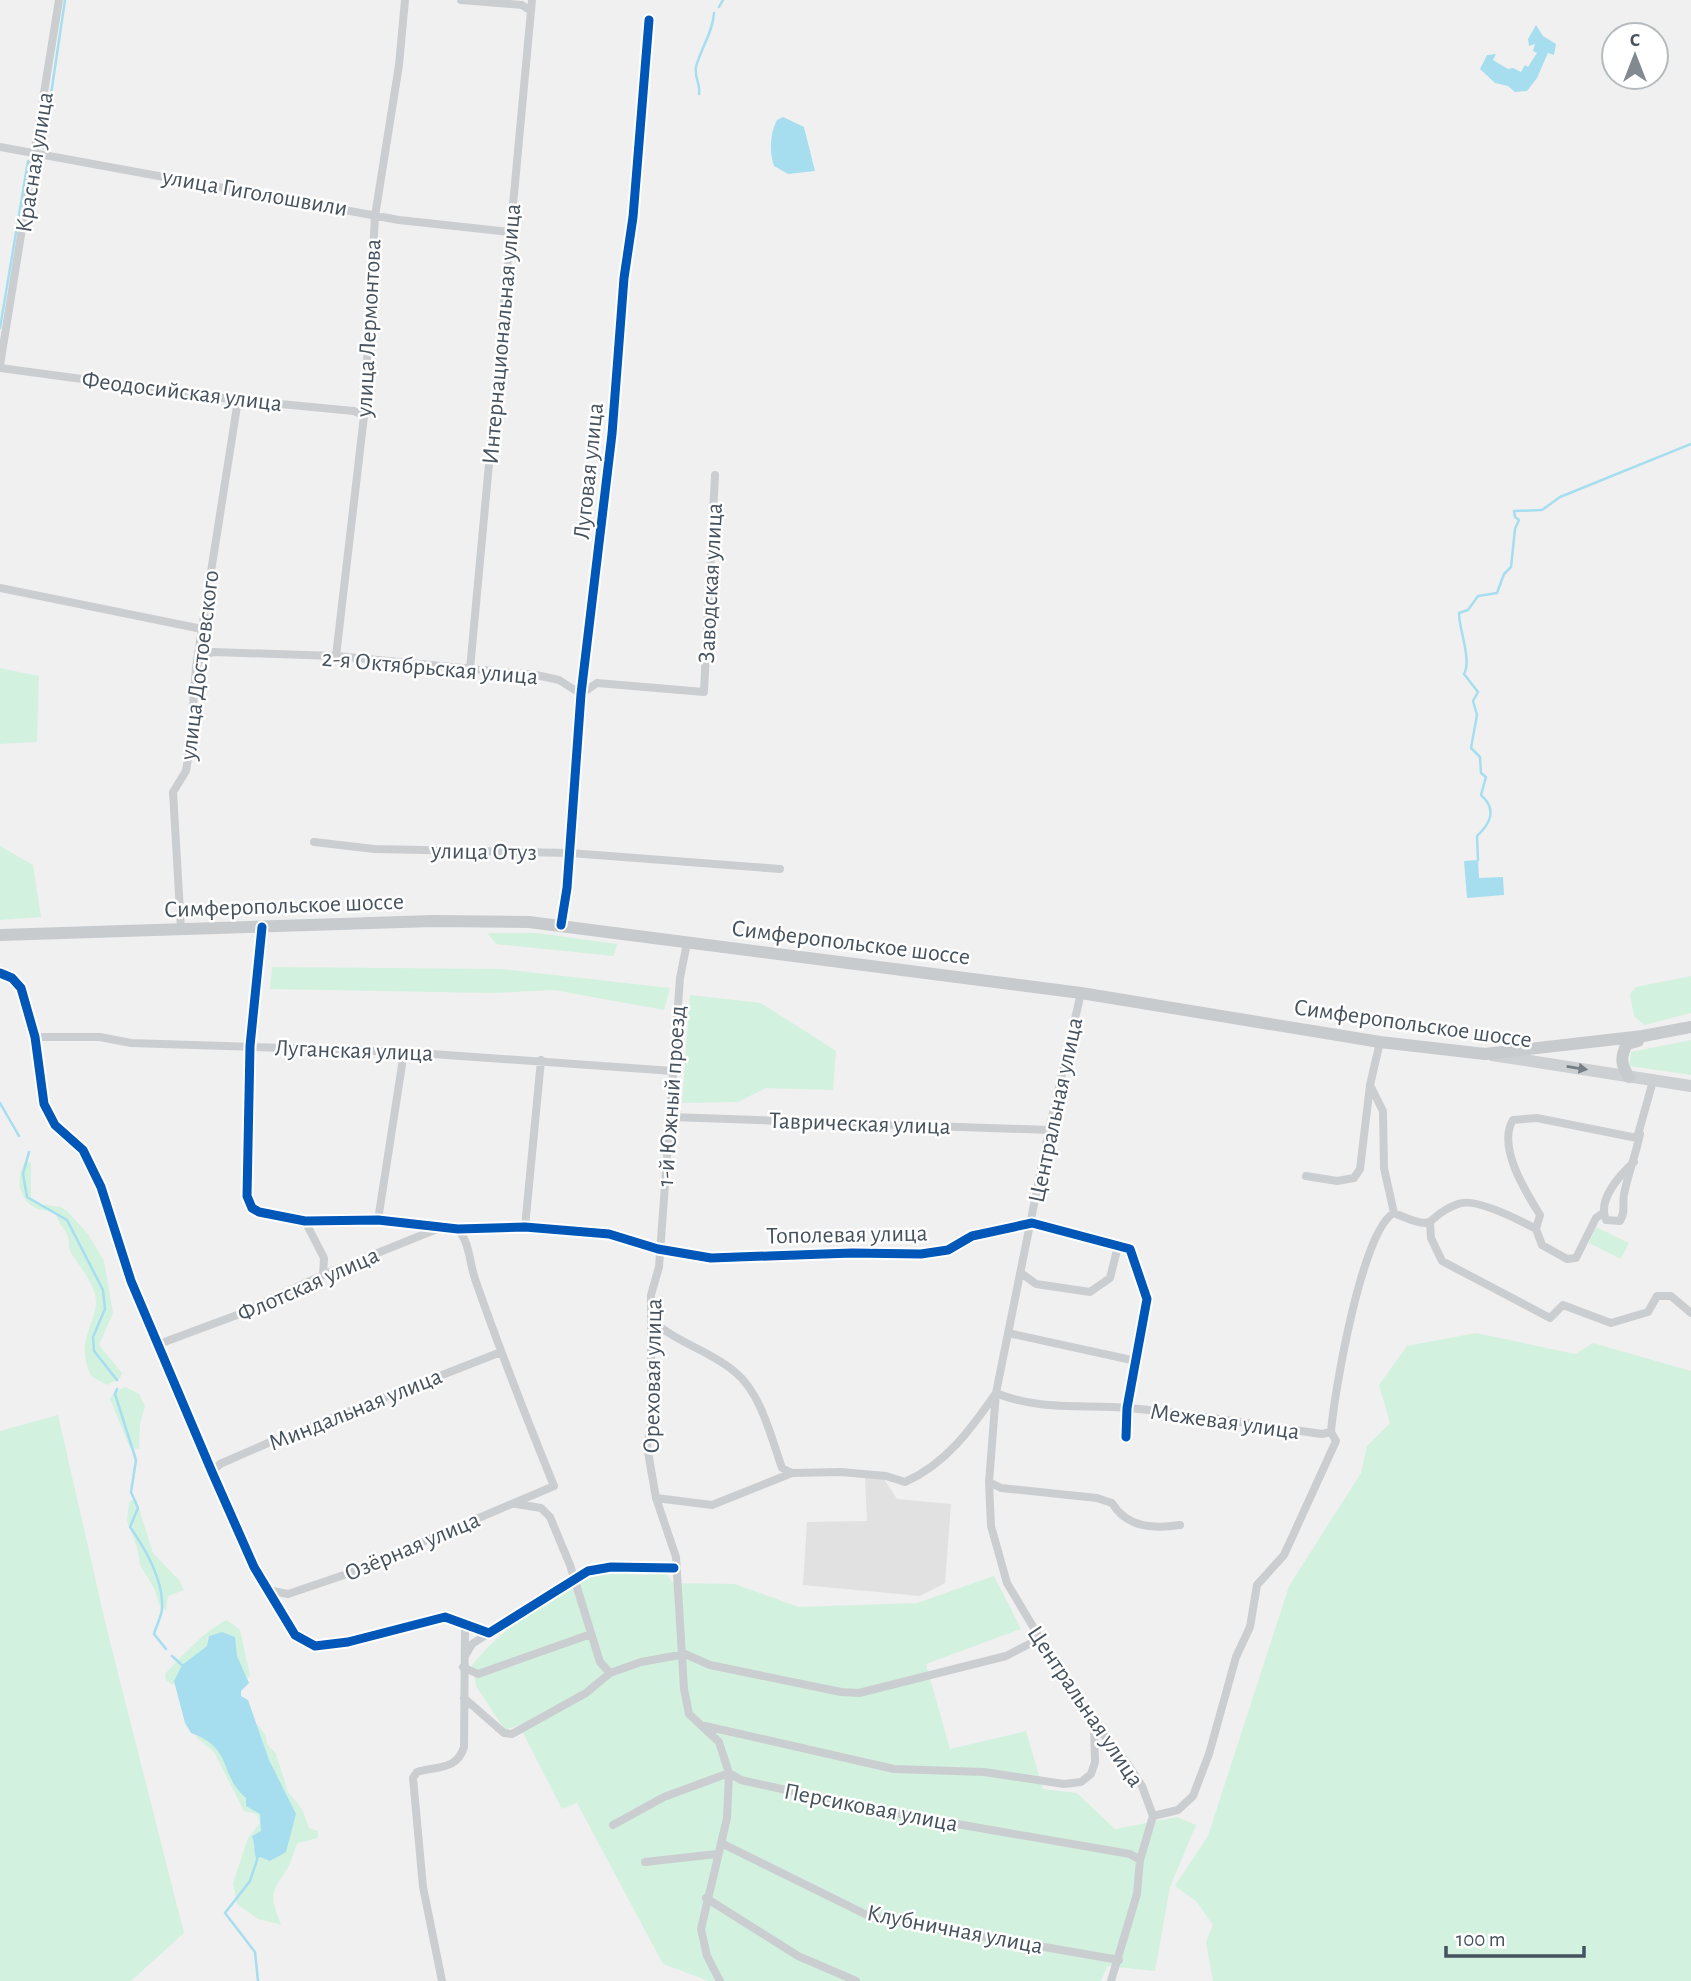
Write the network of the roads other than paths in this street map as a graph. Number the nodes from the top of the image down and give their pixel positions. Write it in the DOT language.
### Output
graph roads {
  1 [pos="59,0"];
  2 [pos="405,0"];
  3 [pos="461,0"];
  4 [pos="532,0"];
  5 [pos="531,11"];
  6 [pos="649,20"];
  7 [pos="0,147"];
  8 [pos="36,152"];
  9 [pos="374,216"];
  10 [pos="510,232"];
  11 [pos="0,366"];
  12 [pos="238,400"];
  13 [pos="364,416"];
  14 [pos="715,475"];
  15 [pos="0,588"];
  16 [pos="202,629"];
  17 [pos="337,656"];
  18 [pos="196,667"];
  19 [pos="470,669"];
  20 [pos="582,694"];
  21 [pos="314,842"];
  22 [pos="570,853"];
  23 [pos="779,869"];
  24 [pos="561,925"];
  25 [pos="262,927"];
  26 [pos="181,929"];
  27 [pos="0,935"];
  28 [pos="687,943"];
  29 [pos="0,972"];
  30 [pos="1081,993"];
  31 [pos="1691,1027"];
  32 [pos="1643,1036"];
  33 [pos="35,1037"];
  34 [pos="1380,1042"];
  35 [pos="250,1046"];
  36 [pos="404,1052"];
  37 [pos="1485,1054"];
  38 [pos="541,1060"];
  39 [pos="673,1071"];
  40 [pos="1629,1077"];
  41 [pos="1653,1081"];
  42 [pos="1370,1085"];
  43 [pos="1691,1086"];
  44 [pos="671,1117"];
  45 [pos="1049,1130"];
  46 [pos="1640,1134"];
  47 [pos="1634,1162"];
  48 [pos="1306,1176"];
  49 [pos="1394,1213"];
  50 [pos="1603,1213"];
  51 [pos="378,1220"];
  52 [pos="305,1221"];
  53 [pos="1032,1223"];
  54 [pos="1430,1223"];
  55 [pos="525,1227"];
  56 [pos="458,1229"];
  57 [pos="1536,1229"];
  58 [pos="1118,1246"];
  59 [pos="658,1249"];
  60 [pos="1021,1273"];
  61 [pos="323,1275"];
  62 [pos="1691,1313"];
  63 [pos="653,1321"];
  64 [pos="1008,1333"];
  65 [pos="159,1344"];
  66 [pos="501,1352"];
  67 [pos="1136,1361"];
  68 [pos="996,1393"];
  69 [pos="1127,1408"];
  70 [pos="1331,1432"];
  71 [pos="1126,1437"];
  72 [pos="212,1472"];
  73 [pos="792,1473"];
  74 [pos="989,1482"];
  75 [pos="656,1498"];
  76 [pos="513,1504"];
  77 [pos="1180,1525"];
  78 [pos="674,1568"];
  79 [pos="575,1579"];
  80 [pos="268,1590"];
  81 [pos="466,1626"];
  82 [pos="489,1633"];
  83 [pos="591,1634"];
  84 [pos="1039,1639"];
  85 [pos="685,1654"];
  86 [pos="463,1663"];
  87 [pos="610,1673"];
  88 [pos="464,1699"];
  89 [pos="705,1726"];
  90 [pos="1094,1726"];
  91 [pos="729,1773"];
  92 [pos="1153,1816"];
  93 [pos="613,1825"];
  94 [pos="721,1843"];
  95 [pos="717,1854"];
  96 [pos="1140,1860"];
  97 [pos="645,1861"];
  98 [pos="706,1898"];
  99 [pos="1119,1960"];
  100 [pos="442,1981"];
  101 [pos="719,1981"];
  102 [pos="856,1981"];
  103 [pos="1111,1981"];
  1 -- 8 [label="street, Красная улица"];
  2 -- 9 [label="street, улица Лермонтова"];
  3 -- 5 [label="street"];
  4 -- 5 [label="street, Интернациональная улица"];
  5 -- 10 [label="street, Интернациональная улица"];
  6 -- 20 [label="street, Луговая улица"];
  7 -- 8 [label="street, улица Гиголошвили"];
  8 -- 9 [label="street, улица Гиголошвили"];
  8 -- 11 [label="street, Красная улица"];
  9 -- 10 [label="street, улица Гиголошвили"];
  9 -- 13 [label="street, улица Лермонтова"];
  10 -- 19 [label="street, Интернациональная улица"];
  11 -- 12 [label="street, Феодосийская улица"];
  12 -- 13 [label="street, Феодосийская улица"];
  12 -- 16 [label="street, улица Достоевского"];
  13 -- 17 [label="street, улица Лермонтова"];
  14 -- 20 [label="street, Заводская улица"];
  15 -- 16 [label="street"];
  16 -- 18 [label="street, улица Достоевского"];
  17 -- 18 [label="street, 2-я Октябрьская улица"];
  17 -- 19 [label="street, 2-я Октябрьская улица"];
  18 -- 26 [label="street, улица Достоевского"];
  19 -- 20 [label="street, 2-я Октябрьская улица"];
  20 -- 22 [label="street, Луговая улица"];
  21 -- 22 [label="street, улица Отуз"];
  22 -- 23 [label="street, улица Отуз"];
  22 -- 24 [label="street, Луговая улица"];
  24 -- 25 [label="main road, Симферопольское шоссе"];
  24 -- 28 [label="main road, Симферопольское шоссе"];
  25 -- 26 [label="main road, Симферопольское шоссе"];
  25 -- 35 [label="street"];
  26 -- 27 [label="main road, Симферопольское шоссе"];
  28 -- 30 [label="main road, Симферопольское шоссе"];
  28 -- 39 [label="street, 1-й Южный проезд"];
  29 -- 33 [label="street"];
  30 -- 34 [label="main road, Симферопольское шоссе"];
  30 -- 45 [label="street, Центральная улица"];
  31 -- 32 [label="main road"];
  32 -- 37 [label="main road"];
  32 -- 40 [label="main road"];
  33 -- 35 [label="street, Луганская улица"];
  33 -- 65 [label="street"];
  34 -- 37 [label="main road, Симферопольское шоссе"];
  34 -- 42 [label="street"];
  35 -- 36 [label="street, Луганская улица"];
  35 -- 52 [label="street"];
  36 -- 38 [label="street, Луганская улица"];
  36 -- 51 [label="street"];
  37 -- 40 [label="main road, Симферопольское шоссе, one-way"];
  38 -- 39 [label="street, Луганская улица"];
  38 -- 55 [label="street"];
  39 -- 44 [label="street, 1-й Южный проезд"];
  40 -- 41 [label="main road, Симферопольское шоссе"];
  41 -- 43 [label="main road, Симферопольское шоссе"];
  41 -- 46 [label="street"];
  42 -- 48 [label="street"];
  42 -- 49 [label="street"];
  44 -- 45 [label="street, Таврическая улица"];
  44 -- 59 [label="street, 1-й Южный проезд"];
  45 -- 53 [label="street, Центральная улица"];
  46 -- 47 [label="street"];
  46 -- 57 [label="street"];
  47 -- 50 [label="street"];
  47 -- 50 [label="street"];
  49 -- 54 [label="street"];
  49 -- 70 [label="street"];
  50 -- 57 [label="street"];
  51 -- 52 [label="street"];
  51 -- 56 [label="street"];
  52 -- 61 [label="street"];
  53 -- 58 [label="street"];
  53 -- 59 [label="street, Тополевая улица"];
  53 -- 60 [label="street, Центральная улица"];
  54 -- 57 [label="street"];
  54 -- 62 [label="street"];
  55 -- 56 [label="street, Тополевая улица"];
  55 -- 59 [label="street, Тополевая улица"];
  56 -- 61 [label="street, Флотская улица"];
  56 -- 66 [label="street"];
  58 -- 60 [label="street"];
  58 -- 67 [label="street"];
  59 -- 63 [label="street, Ореховая улица"];
  60 -- 64 [label="street, Центральная улица"];
  61 -- 65 [label="street, Флотская улица"];
  63 -- 73 [label="street"];
  63 -- 75 [label="street, Ореховая улица"];
  64 -- 67 [label="street"];
  64 -- 68 [label="street, Центральная улица"];
  65 -- 72 [label="street"];
  66 -- 72 [label="street, Миндальная улица"];
  66 -- 76 [label="street, Озёрная улица"];
  67 -- 69 [label="street"];
  68 -- 69 [label="street, Межевая улица"];
  68 -- 73 [label="street, Центральная улица"];
  68 -- 74 [label="street, Центральная улица"];
  69 -- 70 [label="street, Межевая улица"];
  69 -- 71 [label="street"];
  70 -- 92 [label="street"];
  72 -- 80 [label="street"];
  73 -- 75 [label="street, Центральная улица"];
  74 -- 77 [label="street"];
  74 -- 84 [label="street, Центральная улица"];
  75 -- 78 [label="street, Ореховая улица"];
  76 -- 79 [label="street"];
  76 -- 80 [label="street, Озёрная улица"];
  78 -- 79 [label="street"];
  78 -- 85 [label="street, Ореховая улица"];
  79 -- 82 [label="street"];
  79 -- 83 [label="street"];
  80 -- 81 [label="street"];
  81 -- 82 [label="street"];
  81 -- 86 [label="street"];
  82 -- 86 [label="street"];
  83 -- 86 [label="street"];
  83 -- 87 [label="street"];
  84 -- 85 [label="street"];
  84 -- 90 [label="street, Центральная улица"];
  85 -- 87 [label="street"];
  85 -- 89 [label="street, Ореховая улица"];
  86 -- 88 [label="street"];
  87 -- 88 [label="street"];
  88 -- 100 [label="street"];
  89 -- 90 [label="street"];
  89 -- 91 [label="street, Ореховая улица"];
  90 -- 92 [label="street, Центральная улица"];
  91 -- 93 [label="street"];
  91 -- 94 [label="street, Ореховая улица"];
  91 -- 96 [label="street, Персиковая улица"];
  92 -- 96 [label="street"];
  94 -- 95 [label="street, Ореховая улица"];
  94 -- 99 [label="street, Клубничная улица"];
  95 -- 97 [label="street"];
  95 -- 98 [label="street, Ореховая улица"];
  96 -- 99 [label="street"];
  98 -- 101 [label="street, Ореховая улица"];
  98 -- 102 [label="street"];
  99 -- 103 [label="street"];
}
